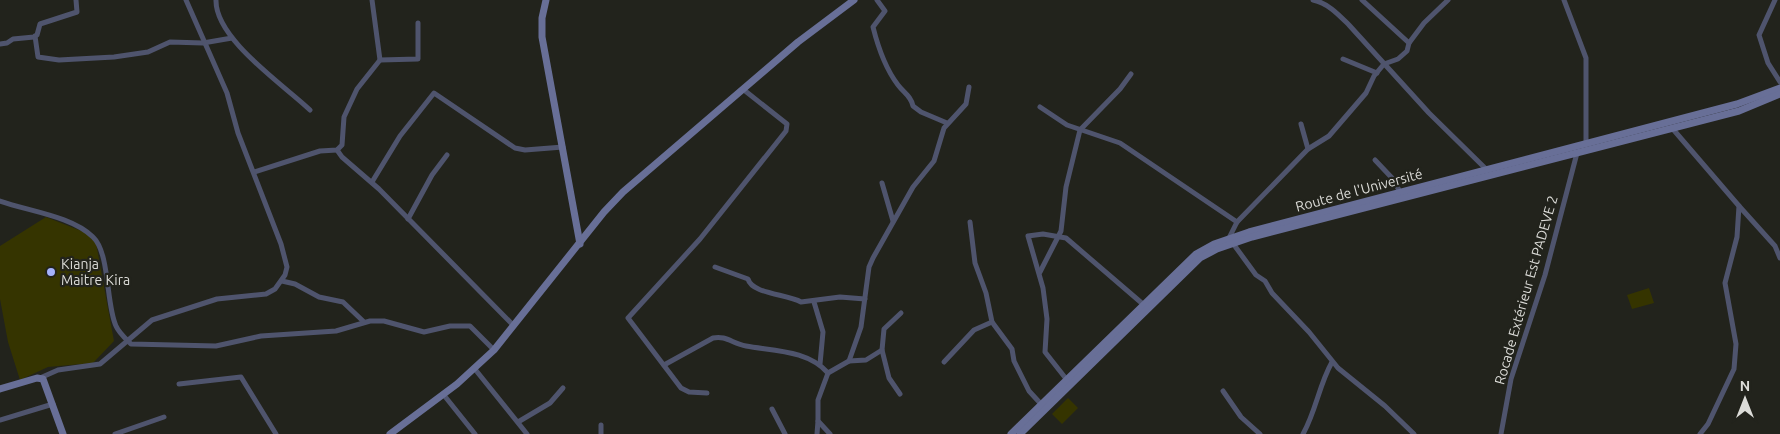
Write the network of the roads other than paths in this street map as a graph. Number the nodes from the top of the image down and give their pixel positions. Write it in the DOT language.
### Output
graph roads {
  1 [pos="76,0"];
  2 [pos="186,0"];
  3 [pos="216,0"];
  4 [pos="372,0"];
  5 [pos="546,0"];
  6 [pos="854,0"];
  7 [pos="877,0"];
  8 [pos="1313,0"];
  9 [pos="1362,0"];
  10 [pos="1448,0"];
  11 [pos="1564,0"];
  12 [pos="1775,0"];
  13 [pos="418,23"];
  14 [pos="36,36"];
  15 [pos="232,38"];
  16 [pos="203,43"];
  17 [pos="1409,43"];
  18 [pos="0,44"];
  19 [pos="1343,59"];
  20 [pos="380,60"];
  21 [pos="1384,64"];
  22 [pos="1377,73"];
  23 [pos="1131,74"];
  24 [pos="1780,82"];
  25 [pos="970,87"];
  26 [pos="1780,88"];
  27 [pos="744,90"];
  28 [pos="1780,94"];
  29 [pos="1040,107"];
  30 [pos="310,110"];
  31 [pos="947,123"];
  32 [pos="1301,124"];
  33 [pos="1672,128"];
  34 [pos="1080,130"];
  35 [pos="1586,144"];
  36 [pos="563,147"];
  37 [pos="1308,149"];
  38 [pos="337,150"];
  39 [pos="1577,153"];
  40 [pos="447,155"];
  41 [pos="1375,160"];
  42 [pos="1487,170"];
  43 [pos="254,172"];
  44 [pos="372,182"];
  45 [pos="882,182"];
  46 [pos="1400,192"];
  47 [pos="0,201"];
  48 [pos="1739,206"];
  49 [pos="408,220"];
  50 [pos="893,221"];
  51 [pos="970,222"];
  52 [pos="1237,222"];
  53 [pos="1279,228"];
  54 [pos="1058,236"];
  55 [pos="1231,240"];
  56 [pos="580,244"];
  57 [pos="1780,258"];
  58 [pos="715,267"];
  59 [pos="1040,272"];
  60 [pos="282,281"];
  61 [pos="866,299"];
  62 [pos="814,302"];
  63 [pos="1144,306"];
  64 [pos="901,314"];
  65 [pos="364,322"];
  66 [pos="992,322"];
  67 [pos="514,326"];
  68 [pos="128,340"];
  69 [pos="494,350"];
  70 [pos="882,350"];
  71 [pos="849,361"];
  72 [pos="944,362"];
  73 [pos="1332,362"];
  74 [pos="820,364"];
  75 [pos="664,365"];
  76 [pos="474,368"];
  77 [pos="828,373"];
  78 [pos="40,378"];
  79 [pos="1067,380"];
  80 [pos="179,384"];
  81 [pos="0,388"];
  82 [pos="563,388"];
  83 [pos="1223,391"];
  84 [pos="707,393"];
  85 [pos="443,394"];
  86 [pos="900,394"];
  87 [pos="53,404"];
  88 [pos="1041,404"];
  89 [pos="772,409"];
  90 [pos="164,417"];
  91 [pos="0,420"];
  92 [pos="818,421"];
  93 [pos="518,422"];
  94 [pos="601,425"];
  95 [pos="63,434"];
  96 [pos="115,434"];
  97 [pos="276,434"];
  98 [pos="390,434"];
  99 [pos="475,434"];
  100 [pos="527,434"];
  101 [pos="601,434"];
  102 [pos="784,434"];
  103 [pos="817,434"];
  104 [pos="830,434"];
  105 [pos="1011,434"];
  106 [pos="1020,434"];
  107 [pos="1260,434"];
  108 [pos="1303,434"];
  109 [pos="1414,434"];
  110 [pos="1501,434"];
  111 [pos="1700,434"];
  1 -- 14 [label="street"];
  2 -- 16 [label="street"];
  3 -- 15 [label="street"];
  4 -- 20 [label="street"];
  5 -- 36 [label="main road"];
  6 -- 27 [label="main road"];
  7 -- 31 [label="street"];
  8 -- 21 [label="street"];
  9 -- 17 [label="street"];
  10 -- 17 [label="street"];
  11 -- 35 [label="street"];
  12 -- 24 [label="street"];
  13 -- 20 [label="street"];
  14 -- 16 [label="street"];
  14 -- 18 [label="street"];
  15 -- 16 [label="street"];
  15 -- 30 [label="street"];
  16 -- 43 [label="street"];
  17 -- 21 [label="street"];
  19 -- 22 [label="street"];
  20 -- 38 [label="street"];
  21 -- 22 [label="street"];
  21 -- 42 [label="street"];
  22 -- 37 [label="street"];
  23 -- 34 [label="street"];
  25 -- 31 [label="street"];
  26 -- 35 [label="main road, Route de l'Université"];
  27 -- 56 [label="main road"];
  27 -- 75 [label="street"];
  28 -- 33 [label="main road, Route de l'Université"];
  29 -- 34 [label="street"];
  31 -- 50 [label="street"];
  32 -- 37 [label="street"];
  33 -- 39 [label="main road, Route de l'Université"];
  33 -- 48 [label="street"];
  34 -- 52 [label="street"];
  34 -- 54 [label="street"];
  35 -- 42 [label="main road, Route de l'Université"];
  36 -- 44 [label="street"];
  36 -- 56 [label="main road"];
  37 -- 52 [label="street"];
  38 -- 43 [label="street"];
  38 -- 44 [label="street"];
  39 -- 53 [label="main road, Route de l'Université"];
  39 -- 110 [label="street, Rocade Extérieur Est PADEVE 2"];
  40 -- 49 [label="street"];
  41 -- 46 [label="street"];
  42 -- 46 [label="main road, Route de l'Université"];
  43 -- 60 [label="street"];
  44 -- 49 [label="street"];
  45 -- 50 [label="street"];
  46 -- 53 [label="main road, Route de l'Université"];
  47 -- 68 [label="street"];
  48 -- 57 [label="street"];
  48 -- 111 [label="street"];
  49 -- 67 [label="street"];
  50 -- 61 [label="street"];
  51 -- 66 [label="street"];
  52 -- 55 [label="street"];
  53 -- 55 [label="main road, Route de l'Université"];
  54 -- 59 [label="street"];
  54 -- 59 [label="street"];
  54 -- 63 [label="street"];
  55 -- 63 [label="main road, Route de l'Université"];
  55 -- 73 [label="street"];
  55 -- 106 [label="main road, Route de l'Université"];
  56 -- 67 [label="main road"];
  58 -- 62 [label="street"];
  59 -- 79 [label="street"];
  60 -- 65 [label="street"];
  60 -- 68 [label="street"];
  61 -- 62 [label="street"];
  61 -- 71 [label="street"];
  62 -- 74 [label="street"];
  63 -- 79 [label="main road, Route de l'Université"];
  64 -- 70 [label="street"];
  65 -- 68 [label="street"];
  65 -- 69 [label="street"];
  66 -- 72 [label="street"];
  66 -- 88 [label="street"];
  67 -- 69 [label="main road"];
  68 -- 78 [label="street"];
  69 -- 76 [label="main road"];
  70 -- 71 [label="street"];
  70 -- 86 [label="street"];
  71 -- 77 [label="street"];
  73 -- 108 [label="street"];
  73 -- 109 [label="street"];
  74 -- 75 [label="street"];
  74 -- 77 [label="street"];
  75 -- 84 [label="street"];
  76 -- 85 [label="main road"];
  76 -- 93 [label="street"];
  77 -- 92 [label="street"];
  78 -- 81 [label="main road"];
  78 -- 87 [label="main road"];
  79 -- 88 [label="main road, Route de l'Université"];
  80 -- 97 [label="street"];
  82 -- 93 [label="street"];
  83 -- 107 [label="street"];
  85 -- 98 [label="main road"];
  85 -- 99 [label="street"];
  87 -- 91 [label="street"];
  87 -- 95 [label="main road"];
  88 -- 105 [label="main road, Route de l'Université"];
  89 -- 102 [label="street"];
  90 -- 96 [label="street"];
  92 -- 103 [label="street"];
  92 -- 104 [label="street"];
  93 -- 100 [label="street"];
  94 -- 101 [label="street"];
}
